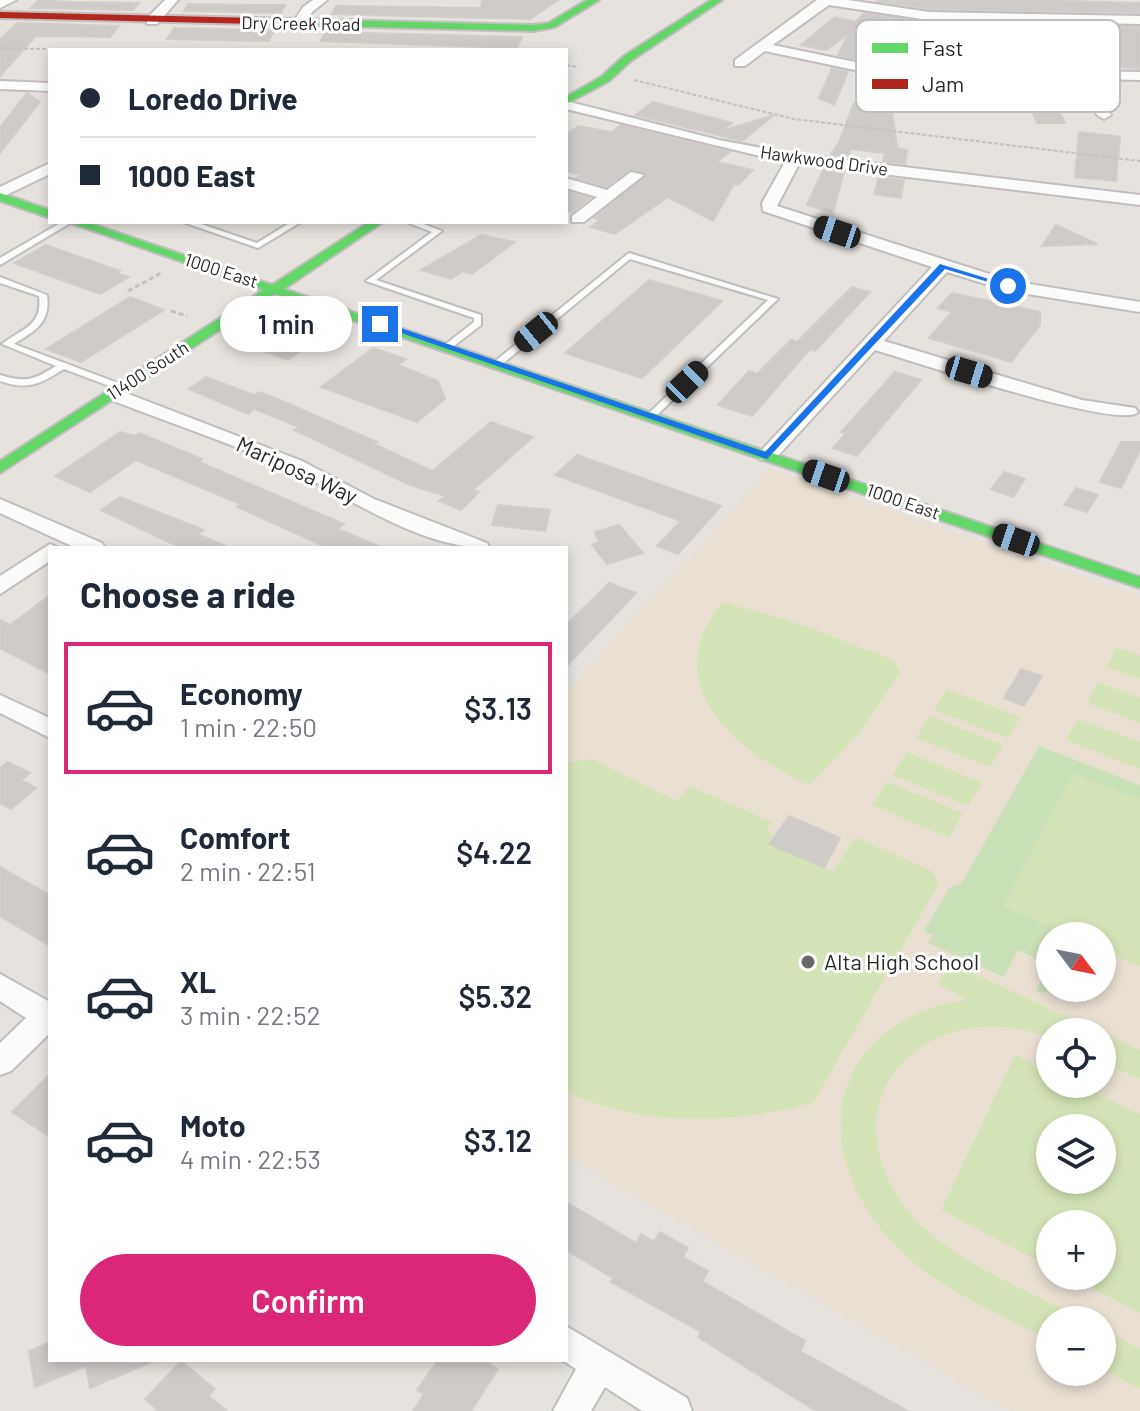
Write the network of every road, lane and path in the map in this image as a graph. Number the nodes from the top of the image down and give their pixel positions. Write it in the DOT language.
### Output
graph roads {
  1 [pos="10,0"];
  2 [pos="172,0"];
  3 [pos="321,0"];
  4 [pos="594,0"];
  5 [pos="717,0"];
  6 [pos="825,0"];
  7 [pos="0,4"];
  8 [pos="0,15"];
  9 [pos="1140,20"];
  10 [pos="152,21"];
  11 [pos="298,24"];
  12 [pos="763,47"];
  13 [pos="0,48"];
  14 [pos="48,49"];
  15 [pos="628,58"];
  16 [pos="740,63"];
  17 [pos="856,64"];
  18 [pos="568,65"];
  19 [pos="578,67"];
  20 [pos="629,78"];
  21 [pos="0,85"];
  22 [pos="48,87"];
  23 [pos="568,88"];
  24 [pos="568,102"];
  25 [pos="568,104"];
  26 [pos="1103,112"];
  27 [pos="1104,115"];
  28 [pos="794,159"];
  29 [pos="1140,161"];
  30 [pos="48,169"];
  31 [pos="636,175"];
  32 [pos="568,184"];
  33 [pos="1086,194"];
  34 [pos="0,195"];
  35 [pos="609,195"];
  36 [pos="1140,200"];
  37 [pos="48,213"];
  38 [pos="1085,213"];
  39 [pos="578,219"];
  40 [pos="67,224"];
  41 [pos="77,224"];
  42 [pos="193,224"];
  43 [pos="294,224"];
  44 [pos="367,224"];
  45 [pos="416,224"];
  46 [pos="0,262"];
  47 [pos="943,266"];
  48 [pos="163,272"];
  49 [pos="0,280"];
  50 [pos="275,289"];
  51 [pos="128,291"];
  52 [pos="1140,307"];
  53 [pos="171,311"];
  54 [pos="187,316"];
  55 [pos="872,343"];
  56 [pos="447,347"];
  57 [pos="497,364"];
  58 [pos="63,365"];
  59 [pos="0,378"];
  60 [pos="118,391"];
  61 [pos="1128,412"];
  62 [pos="651,416"];
  63 [pos="767,456"];
  64 [pos="0,468"];
  65 [pos="0,505"];
  66 [pos="58,545"];
  67 [pos="474,546"];
  68 [pos="48,552"];
  69 [pos="1140,583"];
  70 [pos="0,587"];
  71 [pos="0,703"];
  72 [pos="48,728"];
  73 [pos="0,986"];
  74 [pos="48,1015"];
  75 [pos="48,1017"];
  76 [pos="0,1062"];
  77 [pos="568,1344"];
  78 [pos="599,1364"];
  79 [pos="571,1411"];
  80 [pos="674,1411"];
  1 -- 7 [label="street"];
  2 -- 10 [label="street"];
  3 -- 11 [label="street"];
  4 -- 11 [label="street, Dry Creek Road"];
  5 -- 15 [label="street"];
  6 -- 9 [label="street"];
  6 -- 12 [label="street"];
  8 -- 10 [label="street, Dry Creek Road"];
  10 -- 11 [label="street, Dry Creek Road"];
  12 -- 16 [label="street"];
  12 -- 17 [label="street"];
  13 -- 14 [label="path"];
  15 -- 23 [label="street"];
  15 -- 24 [label="street"];
  18 -- 19 [label="path"];
  20 -- 29 [label="path"];
  21 -- 22 [label="street"];
  25 -- 28 [label="street, Hawkwood Drive"];
  26 -- 27 [label="street"];
  28 -- 33 [label="street, Hawkwood Drive"];
  28 -- 47 [label="street"];
  30 -- 34 [label="street"];
  31 -- 35 [label="street"];
  32 -- 35 [label="street"];
  33 -- 36 [label="street, Hawkwood Drive"];
  33 -- 38 [label="street"];
  34 -- 37 [label="street"];
  35 -- 39 [label="street"];
  40 -- 46 [label="lane"];
  41 -- 50 [label="street, 1000 East"];
  42 -- 43 [label="lane"];
  44 -- 50 [label="street, 11400 South"];
  45 -- 56 [label="lane"];
  47 -- 52 [label="street"];
  47 -- 55 [label="street"];
  48 -- 51 [label="path"];
  49 -- 58 [label="lane"];
  50 -- 56 [label="street, 1000 East"];
  50 -- 60 [label="street, 11400 South"];
  53 -- 54 [label="path"];
  55 -- 61 [label="street"];
  55 -- 63 [label="street"];
  56 -- 57 [label="street, 1000 East"];
  57 -- 62 [label="street, 1000 East"];
  57 -- 62 [label="lane"];
  58 -- 59 [label="lane"];
  58 -- 60 [label="lane"];
  60 -- 64 [label="street, 11400 South"];
  60 -- 67 [label="street, Mariposa Way"];
  62 -- 63 [label="street, 1000 East"];
  63 -- 69 [label="street, 1000 East"];
  65 -- 66 [label="street"];
  68 -- 70 [label="street"];
  71 -- 72 [label="street"];
  73 -- 74 [label="street"];
  75 -- 76 [label="street"];
  77 -- 78 [label="street"];
  78 -- 79 [label="street"];
  78 -- 80 [label="street"];
}
